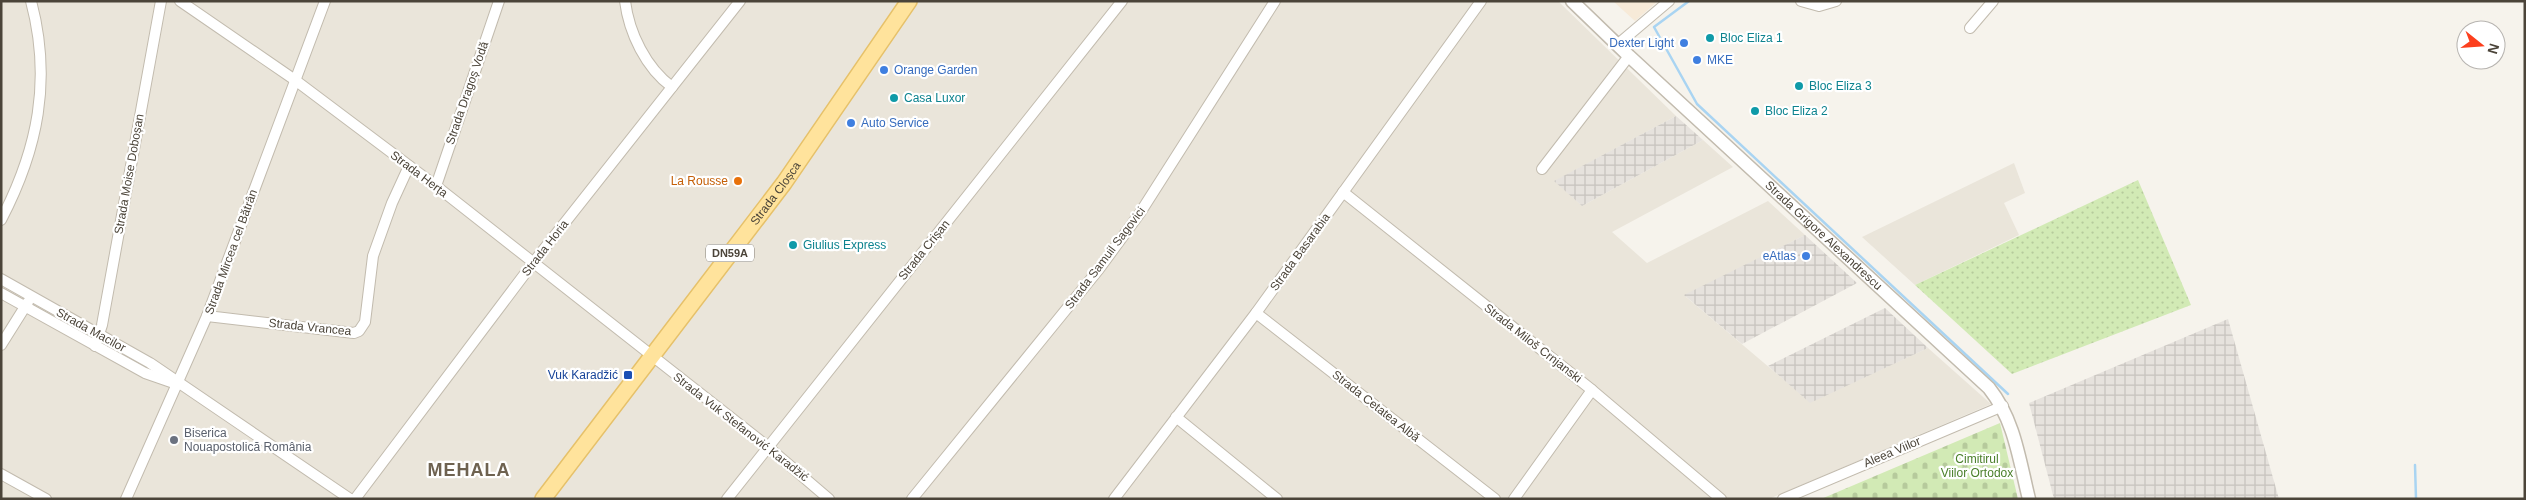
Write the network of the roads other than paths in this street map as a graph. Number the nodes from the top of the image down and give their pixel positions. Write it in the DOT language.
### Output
graph roads {
  1 [pos="31,1"];
  2 [pos="160,1"];
  3 [pos="180,1"];
  4 [pos="325,1"];
  5 [pos="499,1"];
  6 [pos="625,1"];
  7 [pos="740,1"];
  8 [pos="909,1"];
  9 [pos="1122,1"];
  10 [pos="1275,1"];
  11 [pos="1481,1"];
  12 [pos="1572,1"];
  13 [pos="1669,1"];
  14 [pos="1801,1"];
  15 [pos="1836,1"];
  16 [pos="1993,1"];
  17 [pos="1970,28"];
  18 [pos="1617,45"];
  19 [pos="1629,56"];
  20 [pos="295,80"];
  21 [pos="672,87"];
  22 [pos="409,166"];
  23 [pos="1542,170"];
  24 [pos="436,186"];
  25 [pos="1343,192"];
  26 [pos="1,220"];
  27 [pos="533,263"];
  28 [pos="1,279"];
  29 [pos="1,293"];
  30 [pos="31,296"];
  31 [pos="25,306"];
  32 [pos="1256,313"];
  33 [pos="207,316"];
  34 [pos="100,335"];
  35 [pos="1,344"];
  36 [pos="95,346"];
  37 [pos="652,357"];
  38 [pos="179,384"];
  39 [pos="1592,390"];
  40 [pos="2003,406"];
  41 [pos="1176,417"];
  42 [pos="767,446"];
  43 [pos="1,474"];
  44 [pos="46,499"];
  45 [pos="126,499"];
  46 [pos="350,499"];
  47 [pos="355,499"];
  48 [pos="543,499"];
  49 [pos="727,499"];
  50 [pos="829,499"];
  51 [pos="912,499"];
  52 [pos="1114,499"];
  53 [pos="1277,499"];
  54 [pos="1495,499"];
  55 [pos="1514,499"];
  56 [pos="1721,499"];
  57 [pos="1783,499"];
  58 [pos="2029,499"];
  1 -- 26 [label="street"];
  2 -- 34 [label="street, Strada Moise Doboșan"];
  3 -- 20 [label="street, Strada Herța"];
  4 -- 20 [label="street, Strada Mircea cel Bătrân"];
  5 -- 24 [label="street, Strada Dragoș Vodă"];
  6 -- 21 [label="street"];
  7 -- 21 [label="street, Strada Horia"];
  8 -- 37 [label="main road, Strada Cloșca / DN59A"];
  9 -- 42 [label="street, Strada Crișan"];
  10 -- 51 [label="street, Strada Samuil Sagovici"];
  11 -- 25 [label="street, Strada Basarabia"];
  12 -- 18 [label="street, Strada Grigore Alexandrescu"];
  13 -- 18 [label="street"];
  14 -- 15 [label="street"];
  16 -- 17 [label="street"];
  18 -- 19 [label="street, Strada Grigore Alexandrescu"];
  19 -- 23 [label="street"];
  19 -- 40 [label="street, Strada Grigore Alexandrescu"];
  20 -- 22 [label="street, Strada Herța"];
  20 -- 33 [label="street, Strada Mircea cel Bătrân"];
  21 -- 27 [label="street, Strada Horia"];
  22 -- 24 [label="street, Strada Herța"];
  22 -- 33 [label="street, Strada Vrancea"];
  24 -- 27 [label="street, Strada Herța"];
  25 -- 32 [label="street, Strada Basarabia"];
  25 -- 39 [label="street, Strada Miloš Crnjanski"];
  27 -- 37 [label="street, Strada Herța"];
  27 -- 47 [label="street, Strada Horia"];
  28 -- 30 [label="street, Strada Macilor"];
  29 -- 31 [label="street, Strada Macilor"];
  30 -- 31 [label="street"];
  30 -- 34 [label="street, Strada Macilor"];
  31 -- 35 [label="street"];
  31 -- 36 [label="street, Strada Macilor"];
  32 -- 41 [label="street, Strada Basarabia"];
  32 -- 54 [label="street, Strada Cetatea Albă"];
  33 -- 38 [label="street, Strada Mircea cel Bătrân"];
  34 -- 36 [label="street, Strada Moise Doboșan"];
  34 -- 38 [label="street, Strada Macilor"];
  36 -- 38 [label="street, Strada Macilor"];
  37 -- 42 [label="street, Strada Vuk Stefanović Karadžić"];
  37 -- 48 [label="main road, Strada Cloșca / DN59A"];
  38 -- 45 [label="street, Strada Mircea cel Bătrân"];
  38 -- 46 [label="street, Strada Macilor"];
  39 -- 55 [label="street"];
  39 -- 56 [label="street, Strada Miloš Crnjanski"];
  40 -- 57 [label="street, Aleea Viilor"];
  40 -- 58 [label="street, Strada Grigore Alexandrescu"];
  41 -- 52 [label="street, Strada Basarabia"];
  41 -- 53 [label="street"];
  42 -- 49 [label="street, Strada Crișan"];
  42 -- 50 [label="street, Strada Vuk Stefanović Karadžić"];
  43 -- 44 [label="street"];
}
